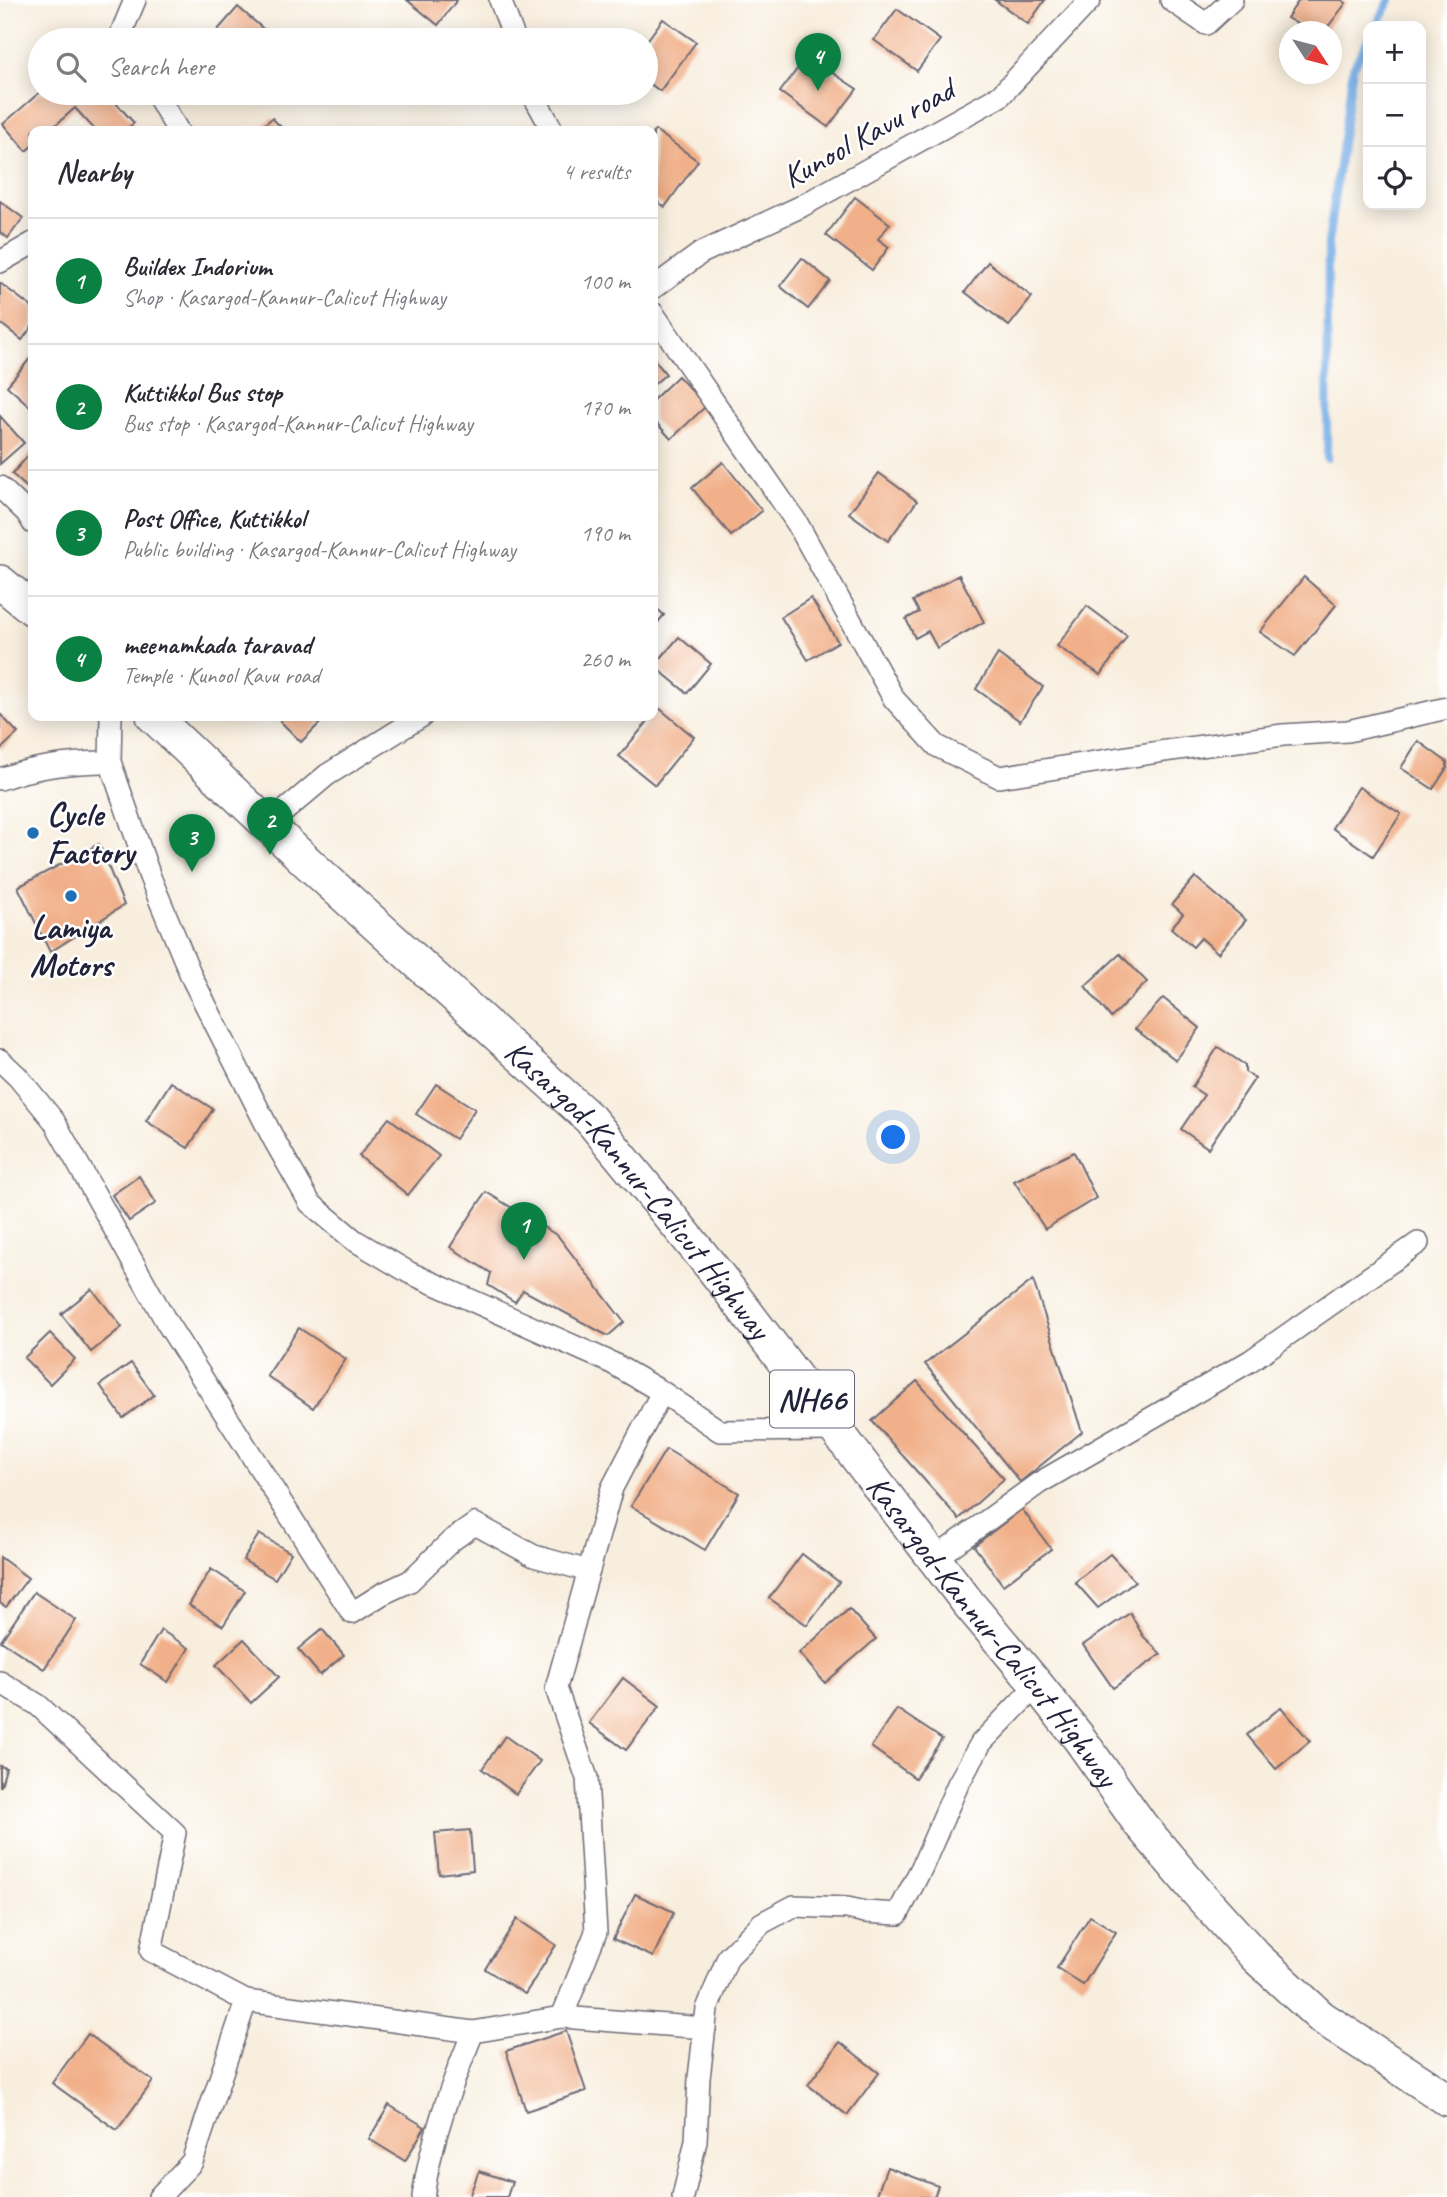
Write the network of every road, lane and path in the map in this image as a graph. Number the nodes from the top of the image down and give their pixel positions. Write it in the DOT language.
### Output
graph roads {
  1 [pos="135,0"];
  2 [pos="500,0"];
  3 [pos="1090,0"];
  4 [pos="1171,0"];
  5 [pos="1232,0"];
  6 [pos="123,28"];
  7 [pos="510,28"];
  8 [pos="163,105"];
  9 [pos="538,105"];
  10 [pos="175,126"];
  11 [pos="549,126"];
  12 [pos="28,246"];
  13 [pos="0,262"];
  14 [pos="658,284"];
  15 [pos="658,320"];
  16 [pos="0,487"];
  17 [pos="28,515"];
  18 [pos="0,582"];
  19 [pos="28,605"];
  20 [pos="1447,708"];
  21 [pos="111,721"];
  22 [pos="158,721"];
  23 [pos="414,721"];
  24 [pos="110,762"];
  25 [pos="0,779"];
  26 [pos="269,824"];
  27 [pos="0,1060"];
  28 [pos="1418,1243"];
  29 [pos="662,1392"];
  30 [pos="834,1430"];
  31 [pos="934,1559"];
  32 [pos="589,1571"];
  33 [pos="0,1682"];
  34 [pos="1037,1685"];
  35 [pos="246,2001"];
  36 [pos="562,2017"];
  37 [pos="705,2028"];
  38 [pos="472,2032"];
  39 [pos="1447,2099"];
  40 [pos="159,2197"];
  41 [pos="423,2197"];
  42 [pos="683,2197"];
  1 -- 6 [label="street"];
  2 -- 7 [label="street"];
  3 -- 14 [label="street, Kunool Kavu road"];
  4 -- 5 [label="street"];
  8 -- 10 [label="street"];
  9 -- 11 [label="street"];
  12 -- 13 [label="street"];
  15 -- 20 [label="street"];
  16 -- 17 [label="street"];
  18 -- 19 [label="highway"];
  21 -- 24 [label="street"];
  22 -- 26 [label="highway, Kasargod-Kannur-Calicut Highway / NH66"];
  23 -- 26 [label="street"];
  24 -- 25 [label="street"];
  24 -- 29 [label="street"];
  26 -- 30 [label="highway, Kasargod-Kannur-Calicut Highway / NH66"];
  27 -- 32 [label="street"];
  28 -- 31 [label="street"];
  29 -- 30 [label="street"];
  29 -- 32 [label="street"];
  30 -- 31 [label="highway, Kasargod-Kannur-Calicut Highway / NH66"];
  31 -- 34 [label="highway, Kasargod-Kannur-Calicut Highway / NH66"];
  32 -- 36 [label="street"];
  33 -- 35 [label="street"];
  34 -- 37 [label="street"];
  34 -- 39 [label="highway, Kasargod-Kannur-Calicut Highway / NH66"];
  35 -- 38 [label="street"];
  35 -- 40 [label="street"];
  36 -- 37 [label="street"];
  36 -- 38 [label="street"];
  37 -- 42 [label="street"];
  38 -- 41 [label="street"];
}
